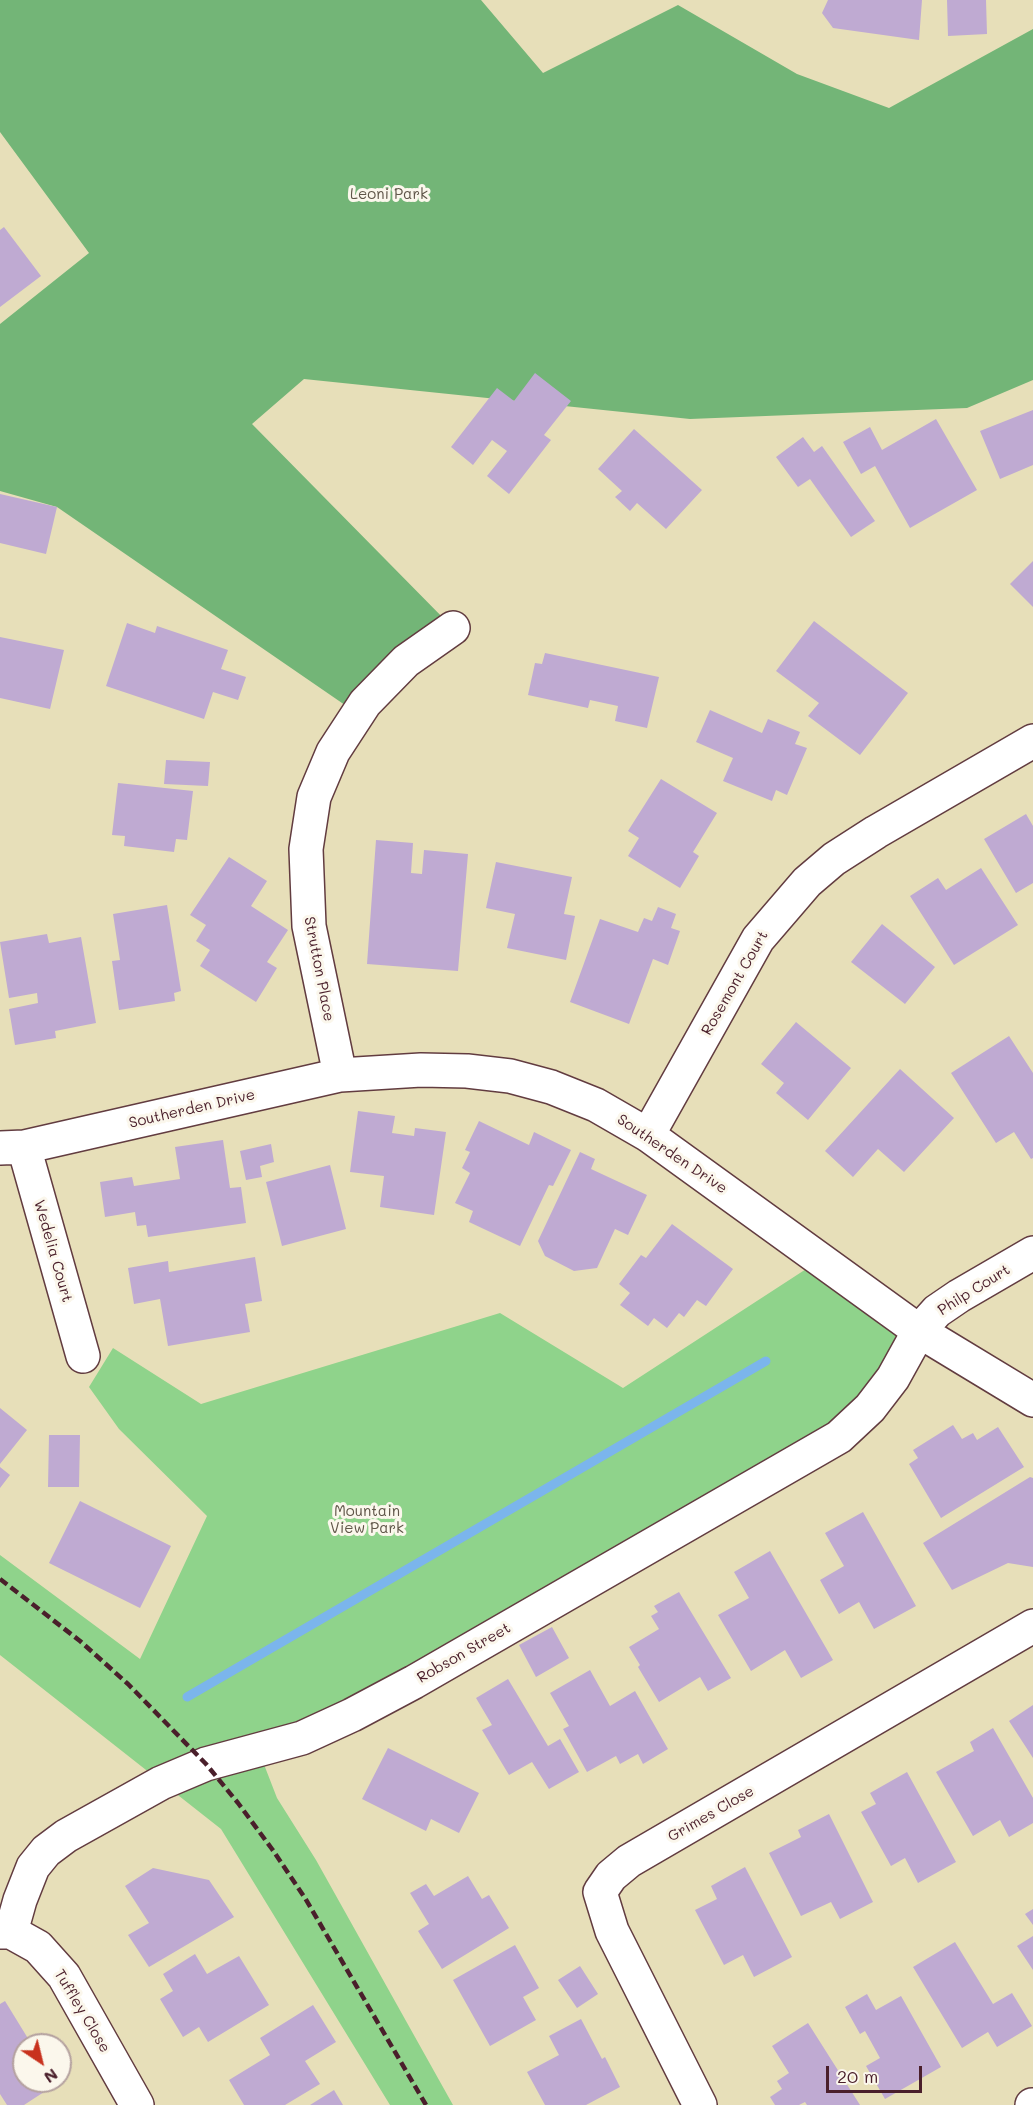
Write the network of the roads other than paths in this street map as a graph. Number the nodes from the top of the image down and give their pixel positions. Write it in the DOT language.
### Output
graph roads {
  1 [pos="453,628"];
  2 [pos="1033,741"];
  3 [pos="340,1075"];
  4 [pos="648,1135"];
  5 [pos="12,1147"];
  6 [pos="1033,1254"];
  7 [pos="919,1331"];
  8 [pos="83,1356"];
  9 [pos="1033,1400"];
  10 [pos="1033,1626"];
  11 [pos="6,1932"];
  12 [pos="137,2105"];
  13 [pos="700,2105"];
  1 -- 3 [label="street, Strutton Place"];
  2 -- 4 [label="street, Rosemont Court"];
  3 -- 4 [label="street, Southerden Drive"];
  3 -- 5 [label="street, Southerden Drive"];
  4 -- 7 [label="street, Southerden Drive"];
  5 -- 8 [label="street, Wedelia Court"];
  6 -- 7 [label="street, Philp Court"];
  7 -- 9 [label="street, Southerden Drive"];
  7 -- 11 [label="street, Robson Street"];
  10 -- 13 [label="street, Grimes Close"];
  11 -- 12 [label="street, Tuffley Close"];
}
